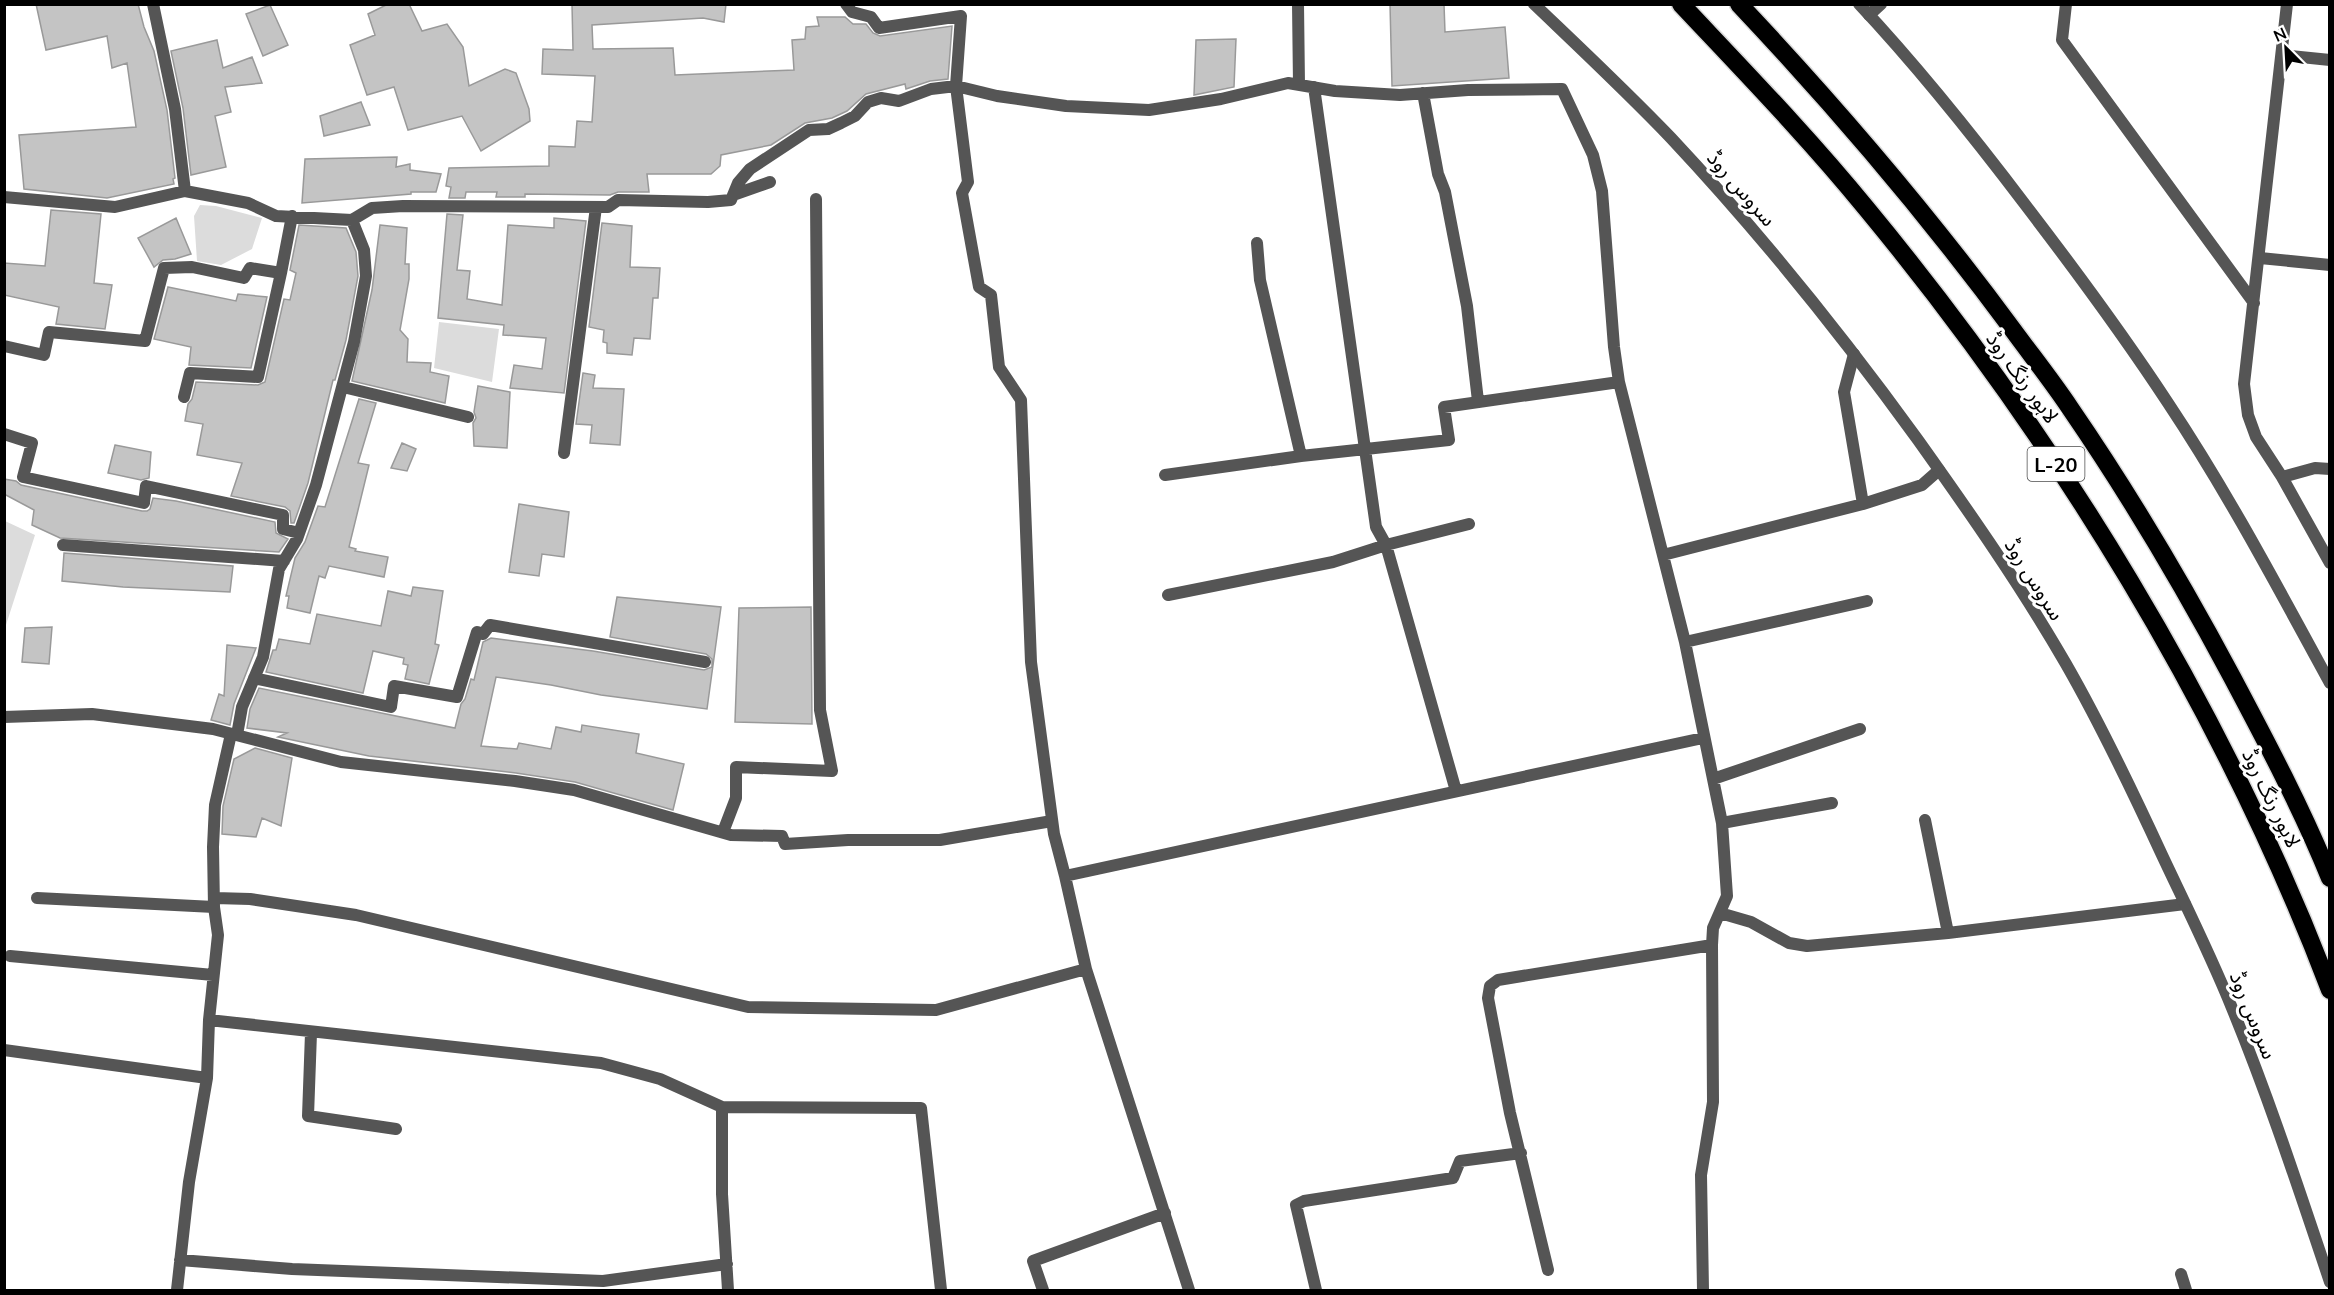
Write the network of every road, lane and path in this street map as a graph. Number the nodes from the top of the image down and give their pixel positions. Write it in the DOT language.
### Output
graph roads {
  1 [pos="153,4"];
  2 [pos="846,4"];
  3 [pos="1298,4"];
  4 [pos="1534,4"];
  5 [pos="1682,4"];
  6 [pos="1739,4"];
  7 [pos="1859,4"];
  8 [pos="1881,4"];
  9 [pos="2066,4"];
  10 [pos="2287,4"];
  11 [pos="1869,15"];
  12 [pos="2282,55"];
  13 [pos="2330,60"];
  14 [pos="1299,85"];
  15 [pos="956,86"];
  16 [pos="1314,87"];
  17 [pos="1423,93"];
  18 [pos="770,182"];
  19 [pos="185,191"];
  20 [pos="733,195"];
  21 [pos="4,197"];
  22 [pos="816,198"];
  23 [pos="596,207"];
  24 [pos="292,216"];
  25 [pos="352,220"];
  26 [pos="1257,243"];
  27 [pos="2260,258"];
  28 [pos="2330,265"];
  29 [pos="281,273"];
  30 [pos="2253,303"];
  31 [pos="4,346"];
  32 [pos="1854,354"];
  33 [pos="1618,382"];
  34 [pos="343,387"];
  35 [pos="184,397"];
  36 [pos="1478,401"];
  37 [pos="468,417"];
  38 [pos="4,434"];
  39 [pos="1365,449"];
  40 [pos="564,453"];
  41 [pos="1301,456"];
  42 [pos="2330,469"];
  43 [pos="1939,470"];
  44 [pos="1165,476"];
  45 [pos="2282,477"];
  46 [pos="1863,504"];
  47 [pos="1469,524"];
  48 [pos="299,533"];
  49 [pos="63,545"];
  50 [pos="1386,545"];
  51 [pos="1663,555"];
  52 [pos="284,561"];
  53 [pos="2330,563"];
  54 [pos="1168,594"];
  55 [pos="1867,602"];
  56 [pos="1685,642"];
  57 [pos="705,662"];
  58 [pos="254,678"];
  59 [pos="2330,683"];
  60 [pos="4,717"];
  61 [pos="1860,729"];
  62 [pos="234,735"];
  63 [pos="1703,738"];
  64 [pos="1713,778"];
  65 [pos="1456,791"];
  66 [pos="1832,803"];
  67 [pos="1925,820"];
  68 [pos="1052,821"];
  69 [pos="1722,823"];
  70 [pos="723,832"];
  71 [pos="1065,876"];
  72 [pos="2330,878"];
  73 [pos="37,898"];
  74 [pos="214,902"];
  75 [pos="2185,903"];
  76 [pos="1720,913"];
  77 [pos="1948,933"];
  78 [pos="1712,945"];
  79 [pos="10,956"];
  80 [pos="1086,969"];
  81 [pos="213,975"];
  82 [pos="2330,990"];
  83 [pos="209,1020"];
  84 [pos="311,1033"];
  85 [pos="4,1050"];
  86 [pos="207,1078"];
  87 [pos="722,1107"];
  88 [pos="396,1129"];
  89 [pos="1521,1153"];
  90 [pos="1165,1213"];
  91 [pos="180,1260"];
  92 [pos="727,1264"];
  93 [pos="1548,1270"];
  94 [pos="2181,1274"];
  95 [pos="2330,1282"];
  96 [pos="177,1290"];
  97 [pos="728,1290"];
  98 [pos="941,1290"];
  99 [pos="1043,1290"];
  100 [pos="1189,1290"];
  101 [pos="1316,1290"];
  102 [pos="1703,1290"];
  103 [pos="2186,1290"];
  1 -- 19 [label="street"];
  2 -- 15 [label="street"];
  3 -- 14 [label="street"];
  4 -- 32 [label="street, سروس روڈ"];
  5 -- 82 [label="highway, لاہور رنگ روڈ / L-20"];
  6 -- 72 [label="highway, لاہور رنگ روڈ / L-20"];
  7 -- 11 [label="street"];
  8 -- 11 [label="street"];
  9 -- 30 [label="street"];
  10 -- 12 [label="street"];
  11 -- 59 [label="street"];
  12 -- 13 [label="street"];
  12 -- 27 [label="street"];
  14 -- 15 [label="street"];
  14 -- 16 [label="street"];
  15 -- 20 [label="street"];
  15 -- 68 [label="street"];
  16 -- 17 [label="street"];
  16 -- 39 [label="street"];
  17 -- 33 [label="street"];
  17 -- 36 [label="street"];
  18 -- 20 [label="street"];
  19 -- 21 [label="street"];
  19 -- 24 [label="street"];
  20 -- 23 [label="street"];
  22 -- 70 [label="street"];
  23 -- 25 [label="street"];
  23 -- 40 [label="street"];
  24 -- 25 [label="street"];
  24 -- 29 [label="street"];
  25 -- 34 [label="street"];
  26 -- 41 [label="street"];
  27 -- 28 [label="street"];
  27 -- 30 [label="street"];
  29 -- 31 [label="street"];
  29 -- 35 [label="street"];
  30 -- 45 [label="street"];
  32 -- 43 [label="street, سروس روڈ"];
  32 -- 46 [label="street"];
  33 -- 36 [label="street"];
  33 -- 51 [label="street"];
  34 -- 37 [label="street"];
  34 -- 48 [label="street"];
  36 -- 39 [label="street"];
  38 -- 48 [label="street"];
  39 -- 41 [label="street"];
  39 -- 50 [label="street"];
  41 -- 44 [label="street"];
  42 -- 45 [label="street"];
  43 -- 46 [label="street"];
  43 -- 75 [label="street, سروس روڈ"];
  45 -- 53 [label="street"];
  46 -- 51 [label="street"];
  47 -- 50 [label="street"];
  48 -- 52 [label="street"];
  49 -- 52 [label="street"];
  50 -- 54 [label="street"];
  50 -- 65 [label="street"];
  51 -- 56 [label="street"];
  52 -- 58 [label="street"];
  55 -- 56 [label="street"];
  56 -- 63 [label="street"];
  57 -- 58 [label="street"];
  58 -- 62 [label="street"];
  60 -- 62 [label="street"];
  61 -- 64 [label="street"];
  62 -- 70 [label="street"];
  62 -- 74 [label="street"];
  63 -- 64 [label="street"];
  63 -- 65 [label="street"];
  64 -- 69 [label="street"];
  65 -- 71 [label="street"];
  66 -- 69 [label="street"];
  67 -- 77 [label="street"];
  68 -- 70 [label="street"];
  68 -- 71 [label="street"];
  69 -- 76 [label="street"];
  71 -- 80 [label="street"];
  73 -- 74 [label="street"];
  74 -- 80 [label="street"];
  74 -- 81 [label="street"];
  75 -- 77 [label="street"];
  75 -- 95 [label="street, سروس روڈ"];
  76 -- 77 [label="street"];
  76 -- 78 [label="street"];
  78 -- 89 [label="street"];
  78 -- 102 [label="street"];
  79 -- 81 [label="street"];
  80 -- 90 [label="street"];
  81 -- 83 [label="street"];
  83 -- 84 [label="street"];
  83 -- 86 [label="street"];
  84 -- 87 [label="street"];
  84 -- 88 [label="street"];
  85 -- 86 [label="street"];
  86 -- 91 [label="street"];
  87 -- 92 [label="street"];
  87 -- 98 [label="street"];
  89 -- 93 [label="street"];
  89 -- 101 [label="street"];
  90 -- 99 [label="street"];
  90 -- 100 [label="street"];
  91 -- 92 [label="street"];
  91 -- 96 [label="street"];
  92 -- 97 [label="street"];
  94 -- 103 [label="street"];
}
